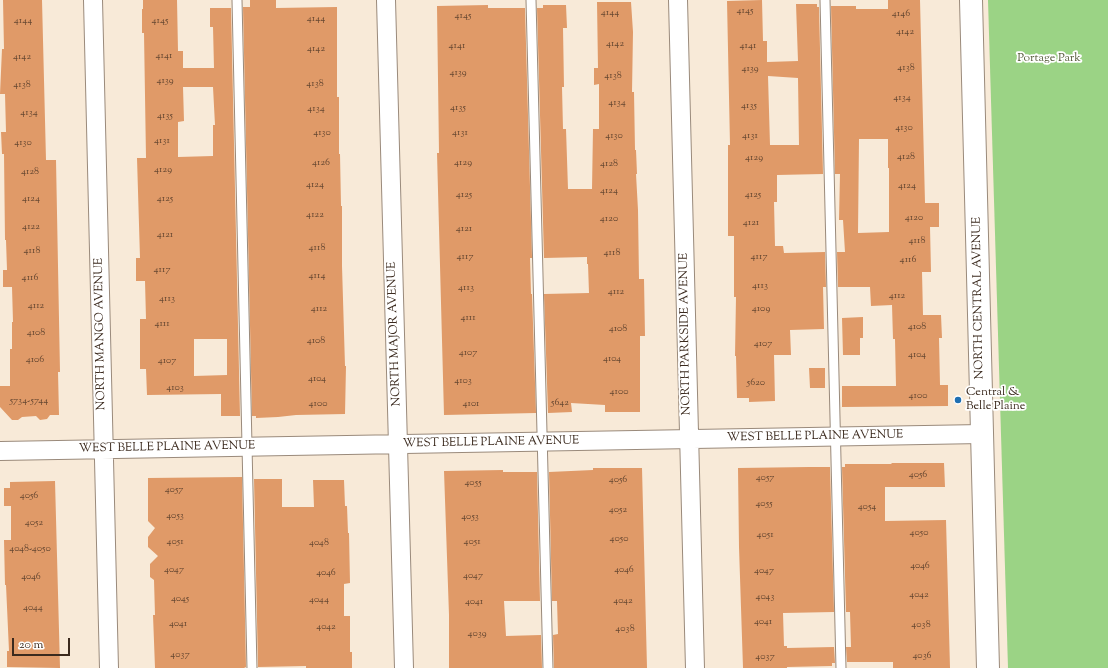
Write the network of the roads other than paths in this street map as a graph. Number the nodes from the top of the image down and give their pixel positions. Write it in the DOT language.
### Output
graph roads {
  1 [pos="93,0"];
  2 [pos="237,0"];
  3 [pos="386,0"];
  4 [pos="531,0"];
  5 [pos="678,0"];
  6 [pos="825,0"];
  7 [pos="972,0"];
  8 [pos="982,434"];
  9 [pos="836,437"];
  10 [pos="689,439"];
  11 [pos="542,442"];
  12 [pos="398,444"];
  13 [pos="247,447"];
  14 [pos="103,449"];
  15 [pos="0,451"];
  16 [pos="109,668"];
  17 [pos="252,668"];
  18 [pos="404,668"];
  19 [pos="548,668"];
  20 [pos="694,668"];
  21 [pos="841,668"];
  22 [pos="988,668"];
  1 -- 14 [label="street, NORTH MANGO AVENUE"];
  2 -- 13 [label="lane"];
  3 -- 12 [label="street, NORTH MAJOR AVENUE"];
  4 -- 11 [label="lane"];
  5 -- 10 [label="street, NORTH PARKSIDE AVENUE"];
  6 -- 9 [label="lane"];
  7 -- 8 [label="main road, NORTH CENTRAL AVENUE"];
  8 -- 9 [label="street, WEST BELLE PLAINE AVENUE"];
  8 -- 22 [label="main road, NORTH CENTRAL AVENUE"];
  9 -- 10 [label="street, WEST BELLE PLAINE AVENUE"];
  9 -- 21 [label="lane"];
  10 -- 11 [label="street, WEST BELLE PLAINE AVENUE"];
  10 -- 20 [label="street, NORTH PARKSIDE AVENUE"];
  11 -- 12 [label="street, WEST BELLE PLAINE AVENUE"];
  11 -- 19 [label="lane"];
  12 -- 13 [label="street, WEST BELLE PLAINE AVENUE"];
  12 -- 18 [label="street, NORTH MAJOR AVENUE"];
  13 -- 14 [label="street, WEST BELLE PLAINE AVENUE"];
  13 -- 17 [label="lane"];
  14 -- 15 [label="street, WEST BELLE PLAINE AVENUE"];
  14 -- 16 [label="street, NORTH MANGO AVENUE"];
}
